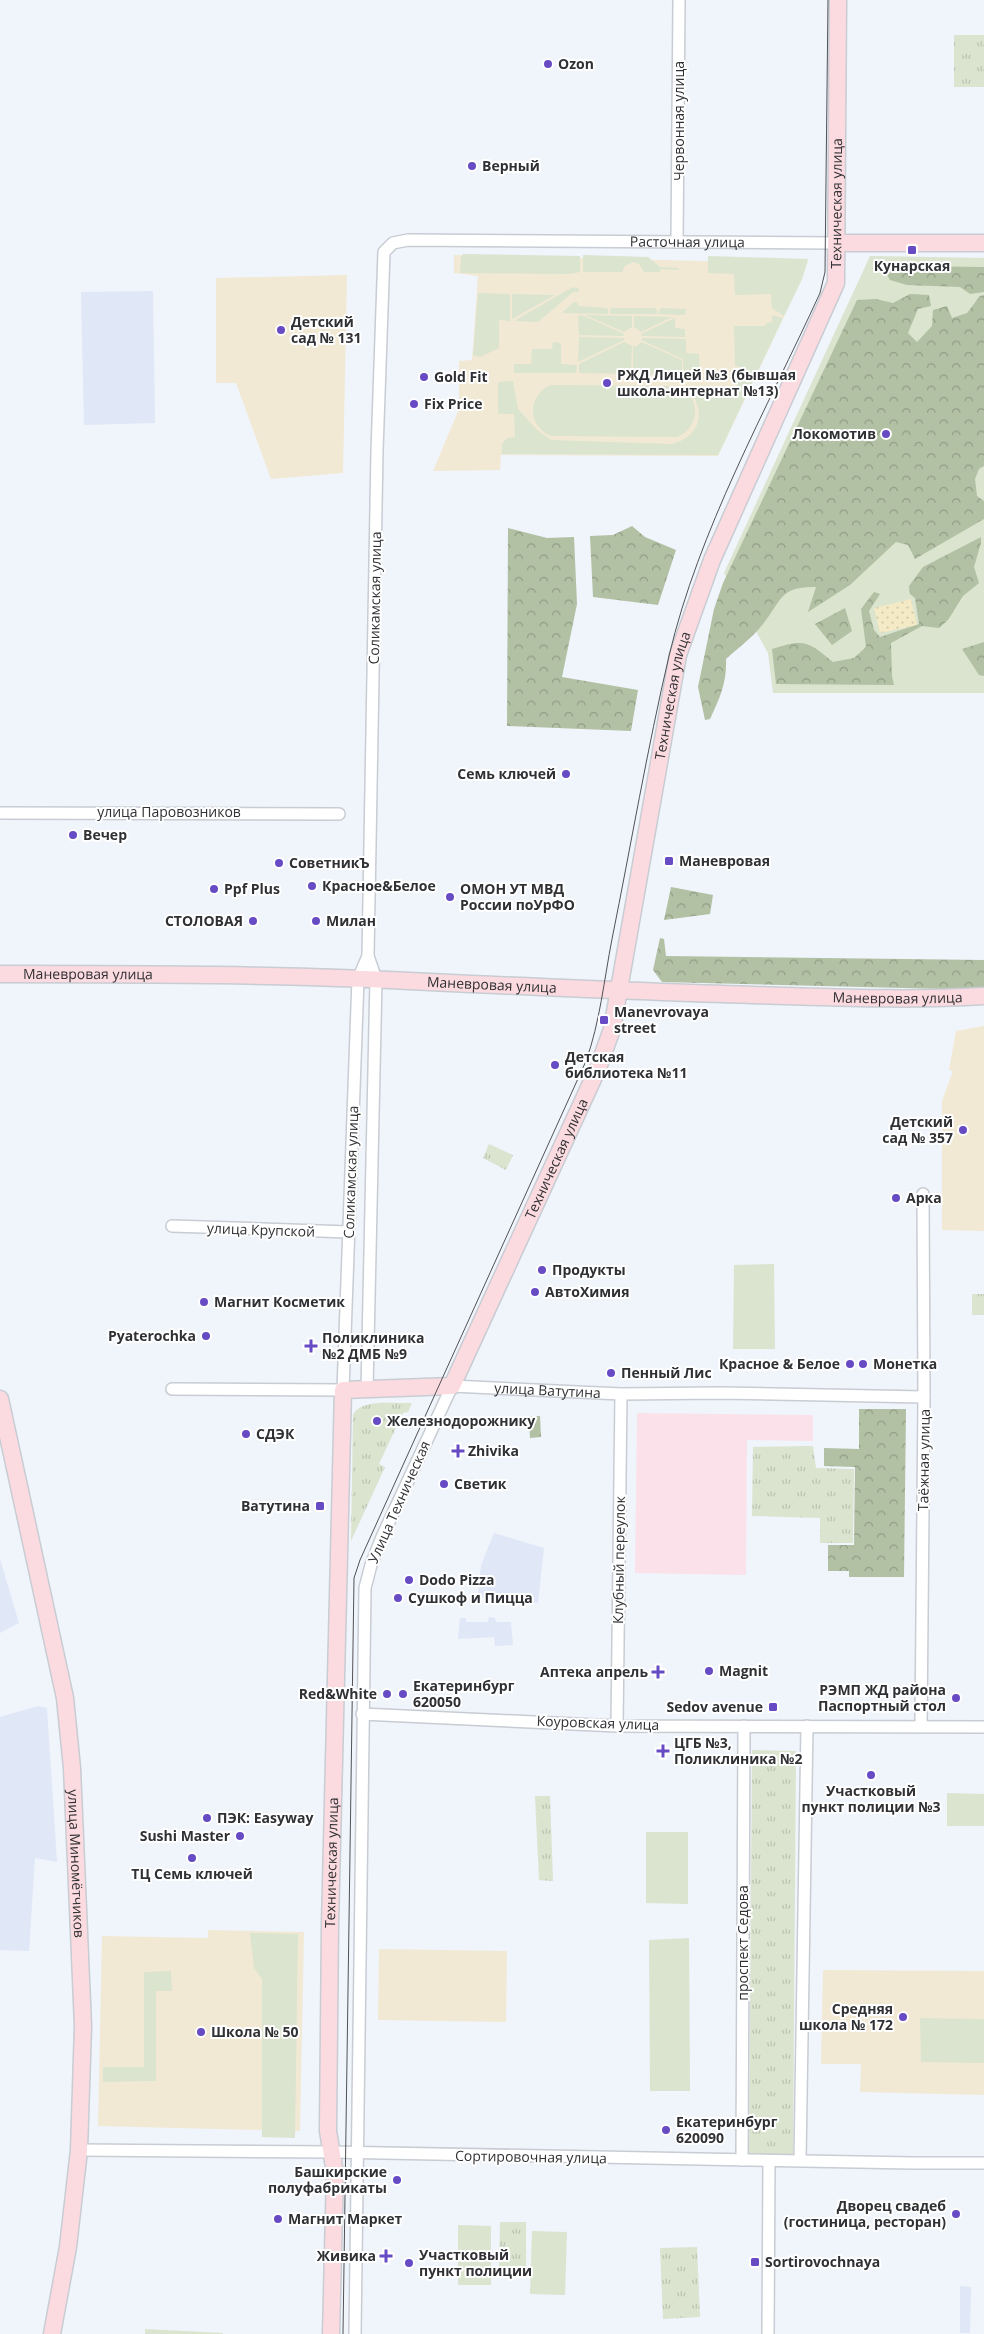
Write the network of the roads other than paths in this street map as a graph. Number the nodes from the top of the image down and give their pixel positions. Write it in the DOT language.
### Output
graph roads {
  1 [pos="679,0"];
  2 [pos="838,0"];
  3 [pos="678,242"];
  4 [pos="392,243"];
  5 [pos="836,243"];
  6 [pos="984,243"];
  7 [pos="0,813"];
  8 [pos="339,814"];
  9 [pos="368,956"];
  10 [pos="0,974"];
  11 [pos="358,979"];
  12 [pos="376,979"];
  13 [pos="617,991"];
  14 [pos="984,996"];
  15 [pos="923,1194"];
  16 [pos="172,1226"];
  17 [pos="350,1232"];
  18 [pos="452,1386"];
  19 [pos="172,1389"];
  20 [pos="343,1390"];
  21 [pos="367,1390"];
  22 [pos="621,1394"];
  23 [pos="924,1397"];
  24 [pos="0,1399"];
  25 [pos="362,1714"];
  26 [pos="617,1726"];
  27 [pos="744,1726"];
  28 [pos="807,1726"];
  29 [pos="921,1726"];
  30 [pos="984,1727"];
  31 [pos="79,2150"];
  32 [pos="332,2152"];
  33 [pos="356,2152"];
  34 [pos="742,2160"];
  35 [pos="800,2160"];
  36 [pos="770,2161"];
  37 [pos="984,2162"];
  38 [pos="52,2334"];
  39 [pos="331,2334"];
  40 [pos="354,2334"];
  41 [pos="768,2334"];
  1 -- 3 [label="street, Червонная улица"];
  2 -- 5 [label="main road, Техническая улица"];
  3 -- 4 [label="street, Расточная улица"];
  3 -- 5 [label="street, Расточная улица"];
  4 -- 9 [label="street, Соликамская улица"];
  5 -- 6 [label="main road, Расточная улица"];
  5 -- 13 [label="main road, Техническая улица"];
  7 -- 8 [label="street, улица Паровозников"];
  9 -- 11 [label="street, Соликамская улица"];
  9 -- 12 [label="street, Соликамская улица"];
  10 -- 11 [label="main road, Маневровая улица"];
  11 -- 12 [label="main road, Маневровая улица"];
  11 -- 17 [label="street, Соликамская улица"];
  12 -- 13 [label="main road, Маневровая улица"];
  12 -- 21 [label="street, Соликамская улица"];
  13 -- 14 [label="main road, Маневровая улица"];
  13 -- 18 [label="main road, Техническая улица"];
  15 -- 23 [label="street, Таёжная улица"];
  16 -- 17 [label="street, улица Крупской"];
  17 -- 20 [label="street, Соликамская улица"];
  18 -- 21 [label="main road, улица Ватутина"];
  18 -- 22 [label="street, улица Ватутина"];
  18 -- 25 [label="street, Улица Техническая"];
  19 -- 20 [label="street, улица Ватутина"];
  20 -- 21 [label="main road, улица Ватутина"];
  20 -- 32 [label="main road, Техническая улица"];
  22 -- 23 [label="street, улица Ватутина"];
  22 -- 26 [label="street, Клубный переулок"];
  23 -- 29 [label="street, Таёжная улица"];
  24 -- 31 [label="main road, улица Миномётчиков"];
  25 -- 26 [label="street, Коуровская улица"];
  25 -- 33 [label="street, Улица Техническая"];
  26 -- 27 [label="street, Коуровская улица"];
  27 -- 28 [label="street, Коуровская улица"];
  27 -- 34 [label="street, проспект Седова"];
  28 -- 29 [label="street, Коуровская улица"];
  28 -- 35 [label="street"];
  29 -- 30 [label="street, Коуровская улица"];
  31 -- 32 [label="street, Сортировочная улица"];
  31 -- 38 [label="main road, улица Миномётчиков"];
  32 -- 33 [label="street, Сортировочная улица"];
  32 -- 39 [label="main road, Техническая улица"];
  33 -- 34 [label="street, Сортировочная улица"];
  33 -- 40 [label="street, Улица Техническая"];
  34 -- 36 [label="street, Сортировочная улица"];
  35 -- 36 [label="street, Сортировочная улица"];
  35 -- 37 [label="street, Сортировочная улица"];
  36 -- 41 [label="street"];
}
